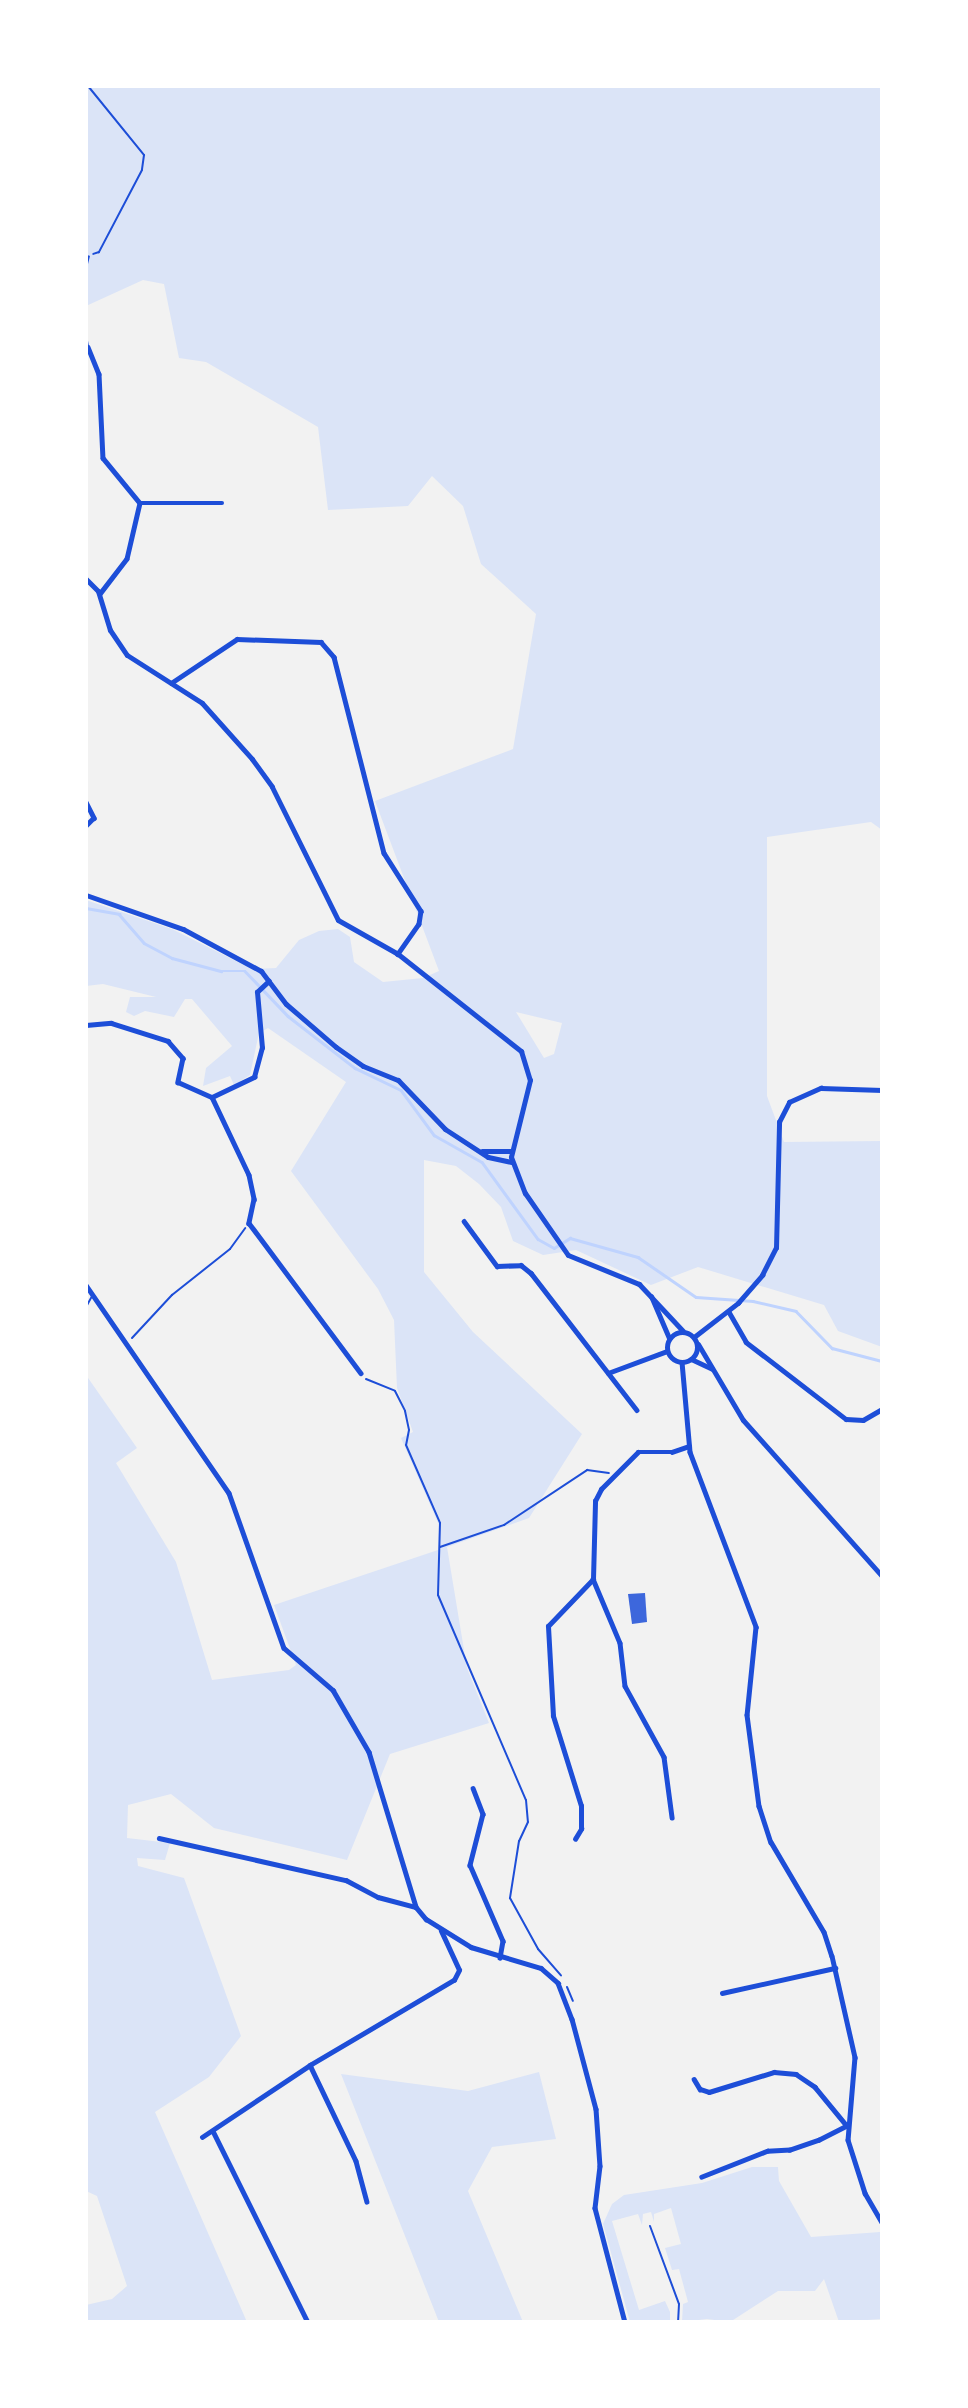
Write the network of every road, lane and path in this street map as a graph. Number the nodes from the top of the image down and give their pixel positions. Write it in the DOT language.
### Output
graph roads {
  1 [pos="88,86"];
  2 [pos="89,256"];
  3 [pos="86,268"];
  4 [pos="86,335"];
  5 [pos="88,347"];
  6 [pos="140,503"];
  7 [pos="222,503"];
  8 [pos="86,579"];
  9 [pos="100,594"];
  10 [pos="170,683"];
  11 [pos="86,803"];
  12 [pos="86,826"];
  13 [pos="86,895"];
  14 [pos="398,954"];
  15 [pos="266,983"];
  16 [pos="86,1025"];
  17 [pos="882,1090"];
  18 [pos="212,1097"];
  19 [pos="479,1150"];
  20 [pos="512,1151"];
  21 [pos="511,1163"];
  22 [pos="464,1221"];
  23 [pos="249,1223"];
  24 [pos="86,1285"];
  25 [pos="92,1291"];
  26 [pos="650,1293"];
  27 [pos="86,1307"];
  28 [pos="729,1312"];
  29 [pos="683,1331"];
  30 [pos="694,1336"];
  31 [pos="669,1338"];
  32 [pos="128,1341"];
  33 [pos="698,1344"];
  34 [pos="667,1351"];
  35 [pos="691,1359"];
  36 [pos="682,1362"];
  37 [pos="712,1369"];
  38 [pos="362,1373"];
  39 [pos="608,1373"];
  40 [pos="882,1409"];
  41 [pos="638,1410"];
  42 [pos="689,1446"];
  43 [pos="613,1474"];
  44 [pos="439,1547"];
  45 [pos="882,1576"];
  46 [pos="593,1579"];
  47 [pos="473,1788"];
  48 [pos="672,1817"];
  49 [pos="159,1838"];
  50 [pos="575,1839"];
  51 [pos="416,1907"];
  52 [pos="440,1929"];
  53 [pos="500,1958"];
  54 [pos="835,1968"];
  55 [pos="722,1993"];
  56 [pos="574,2008"];
  57 [pos="310,2065"];
  58 [pos="694,2079"];
  59 [pos="847,2126"];
  60 [pos="213,2131"];
  61 [pos="202,2137"];
  62 [pos="702,2177"];
  63 [pos="367,2202"];
  64 [pos="882,2223"];
  65 [pos="650,2226"];
  66 [pos="308,2322"];
  67 [pos="625,2322"];
  68 [pos="678,2322"];
  1 -- 2 [label="path"];
  2 -- 3 [label="lane"];
  4 -- 5 [label="lane"];
  5 -- 6 [label="street"];
  6 -- 7 [label="street"];
  6 -- 9 [label="street"];
  8 -- 9 [label="street"];
  9 -- 10 [label="street"];
  10 -- 14 [label="street"];
  10 -- 14 [label="street"];
  11 -- 12 [label="street"];
  13 -- 15 [label="street"];
  14 -- 20 [label="street"];
  15 -- 18 [label="street"];
  15 -- 19 [label="street"];
  16 -- 18 [label="street"];
  17 -- 28 [label="street"];
  18 -- 23 [label="street"];
  19 -- 20 [label="street"];
  19 -- 21 [label="street"];
  20 -- 21 [label="street"];
  21 -- 26 [label="street"];
  22 -- 39 [label="street"];
  23 -- 32 [label="path"];
  23 -- 38 [label="street"];
  24 -- 25 [label="street"];
  25 -- 27 [label="lane"];
  25 -- 32 [label="street"];
  26 -- 29 [label="street"];
  26 -- 31 [label="street"];
  28 -- 30 [label="street"];
  28 -- 40 [label="street"];
  29 -- 30 [label="street"];
  29 -- 31 [label="street"];
  30 -- 33 [label="street"];
  31 -- 34 [label="street"];
  32 -- 51 [label="street"];
  33 -- 35 [label="street"];
  33 -- 37 [label="street"];
  34 -- 36 [label="street"];
  34 -- 39 [label="street"];
  35 -- 36 [label="street"];
  35 -- 37 [label="street"];
  36 -- 42 [label="street"];
  37 -- 45 [label="street"];
  38 -- 44 [label="path"];
  39 -- 41 [label="street"];
  42 -- 43 [label="street"];
  42 -- 54 [label="street"];
  43 -- 44 [label="path"];
  43 -- 46 [label="street"];
  44 -- 56 [label="path"];
  46 -- 48 [label="street"];
  46 -- 50 [label="street"];
  47 -- 53 [label="street"];
  49 -- 51 [label="street"];
  51 -- 52 [label="street"];
  52 -- 53 [label="street"];
  52 -- 57 [label="street"];
  53 -- 67 [label="street"];
  54 -- 55 [label="street"];
  54 -- 59 [label="street"];
  57 -- 60 [label="street"];
  57 -- 63 [label="street"];
  58 -- 59 [label="street"];
  59 -- 62 [label="street"];
  59 -- 64 [label="street"];
  60 -- 61 [label="street"];
  60 -- 66 [label="street"];
  65 -- 68 [label="lane"];
}
